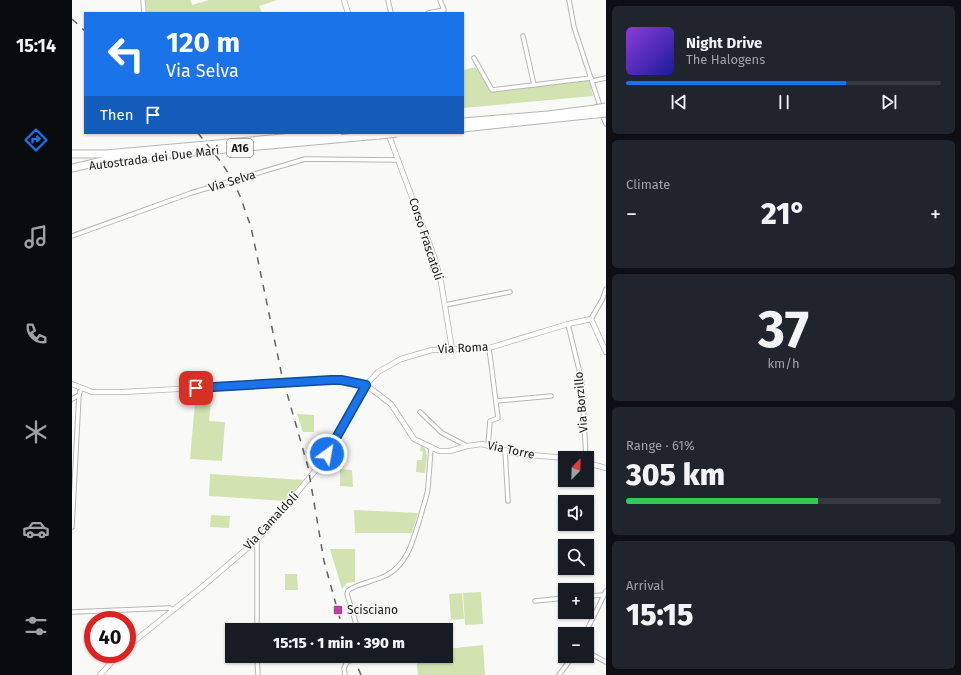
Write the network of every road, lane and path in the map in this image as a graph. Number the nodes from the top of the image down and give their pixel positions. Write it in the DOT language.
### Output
graph roads {
  1 [pos="143,0"];
  2 [pos="344,0"];
  3 [pos="388,0"];
  4 [pos="440,0"];
  5 [pos="569,0"];
  6 [pos="144,12"];
  7 [pos="348,12"];
  8 [pos="391,12"];
  9 [pos="433,12"];
  10 [pos="523,36"];
  11 [pos="474,58"];
  12 [pos="606,78"];
  13 [pos="592,79"];
  14 [pos="534,85"];
  15 [pos="606,107"];
  16 [pos="597,109"];
  17 [pos="605,116"];
  18 [pos="464,122"];
  19 [pos="498,122"];
  20 [pos="606,124"];
  21 [pos="464,128"];
  22 [pos="327,134"];
  23 [pos="388,134"];
  24 [pos="398,134"];
  25 [pos="72,154"];
  26 [pos="398,160"];
  27 [pos="72,168"];
  28 [pos="72,236"];
  29 [pos="606,289"];
  30 [pos="510,292"];
  31 [pos="445,305"];
  32 [pos="591,319"];
  33 [pos="568,324"];
  34 [pos="489,348"];
  35 [pos="452,349"];
  36 [pos="606,352"];
  37 [pos="72,384"];
  38 [pos="366,385"];
  39 [pos="81,388"];
  40 [pos="79,396"];
  41 [pos="551,396"];
  42 [pos="72,399"];
  43 [pos="496,401"];
  44 [pos="420,412"];
  45 [pos="488,445"];
  46 [pos="467,446"];
  47 [pos="431,448"];
  48 [pos="505,451"];
  49 [pos="586,451"];
  50 [pos="558,458"];
  51 [pos="594,465"];
  52 [pos="606,468"];
  53 [pos="508,501"];
  54 [pos="72,527"];
  55 [pos="257,540"];
  56 [pos="605,593"];
  57 [pos="594,595"];
  58 [pos="558,599"];
  59 [pos="535,601"];
  60 [pos="172,610"];
  61 [pos="72,612"];
  62 [pos="257,623"];
  63 [pos="356,623"];
  64 [pos="588,627"];
  65 [pos="136,639"];
  66 [pos="594,656"];
  67 [pos="606,662"];
  68 [pos="110,663"];
  69 [pos="257,663"];
  70 [pos="346,663"];
  71 [pos="568,663"];
  72 [pos="100,675"];
  73 [pos="258,675"];
  74 [pos="345,675"];
  75 [pos="559,675"];
  1 -- 6 [label="street"];
  2 -- 7 [label="street"];
  3 -- 8 [label="street"];
  4 -- 9 [label="street"];
  5 -- 13 [label="street"];
  10 -- 14 [label="street"];
  11 -- 14 [label="street"];
  12 -- 13 [label="street"];
  13 -- 14 [label="street"];
  13 -- 16 [label="street"];
  15 -- 16 [label="highway, bridge"];
  16 -- 17 [label="highway, bridge"];
  16 -- 19 [label="highway"];
  17 -- 20 [label="street"];
  18 -- 19 [label="highway"];
  19 -- 21 [label="highway"];
  22 -- 25 [label="highway, Autostrada dei Due Mari / A16"];
  23 -- 26 [label="street, Corso Frascatoli"];
  24 -- 27 [label="highway, Autostrada dei Due Mari / A16, bridge"];
  26 -- 28 [label="street, Via Selva"];
  26 -- 31 [label="street, Corso Frascatoli"];
  29 -- 32 [label="street"];
  30 -- 31 [label="street"];
  31 -- 35 [label="street, Corso Frascatoli"];
  32 -- 33 [label="street, Via Roma"];
  32 -- 36 [label="street"];
  33 -- 34 [label="street, Via Roma"];
  33 -- 49 [label="street, Via Borzillo"];
  34 -- 35 [label="street, Via Roma"];
  34 -- 43 [label="street"];
  35 -- 38 [label="street, Via Roma"];
  37 -- 39 [label="street"];
  38 -- 39 [label="street"];
  38 -- 47 [label="street, Via Torre"];
  38 -- 55 [label="street, Via Camaldoli"];
  39 -- 40 [label="street"];
  40 -- 42 [label="street"];
  40 -- 54 [label="street"];
  41 -- 43 [label="street"];
  43 -- 45 [label="street"];
  44 -- 46 [label="street"];
  45 -- 46 [label="street, Via Torre"];
  45 -- 48 [label="street, Via Torre"];
  46 -- 47 [label="street, Via Torre"];
  47 -- 63 [label="street"];
  48 -- 50 [label="street, Via Torre"];
  48 -- 53 [label="street"];
  51 -- 52 [label="street"];
  55 -- 60 [label="street, Via Camaldoli"];
  55 -- 62 [label="street"];
  56 -- 57 [label="street"];
  56 -- 64 [label="street"];
  58 -- 59 [label="street"];
  60 -- 61 [label="street"];
  60 -- 65 [label="street, Via Camaldoli"];
  66 -- 67 [label="street"];
  68 -- 72 [label="street"];
  69 -- 73 [label="street"];
  70 -- 74 [label="street"];
  71 -- 75 [label="street"];
}
